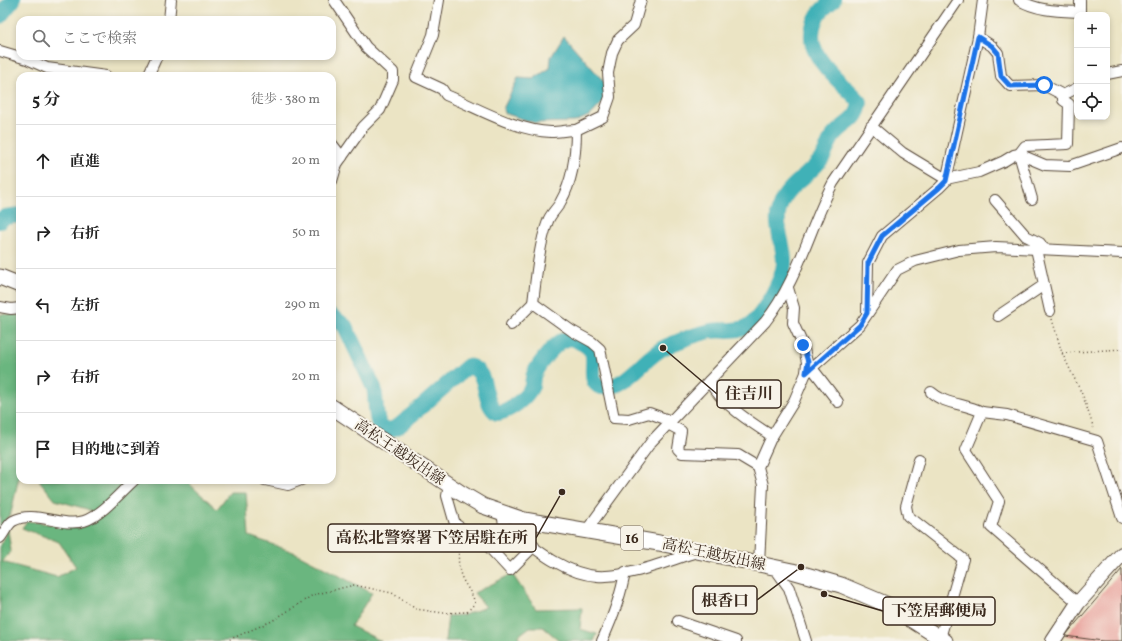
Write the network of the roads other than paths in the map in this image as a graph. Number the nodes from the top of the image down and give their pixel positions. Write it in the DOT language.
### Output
graph roads {
  1 [pos="171,0"];
  2 [pos="334,0"];
  3 [pos="439,0"];
  4 [pos="641,0"];
  5 [pos="958,0"];
  6 [pos="983,0"];
  7 [pos="1019,0"];
  8 [pos="1080,0"];
  9 [pos="169,16"];
  10 [pos="978,37"];
  11 [pos="0,51"];
  12 [pos="16,56"];
  13 [pos="29,60"];
  14 [pos="155,60"];
  15 [pos="1122,71"];
  16 [pos="76,72"];
  17 [pos="150,72"];
  18 [pos="1110,73"];
  19 [pos="1074,90"];
  20 [pos="1063,95"];
  21 [pos="871,126"];
  22 [pos="576,130"];
  23 [pos="1122,148"];
  24 [pos="336,149"];
  25 [pos="1019,154"];
  26 [pos="342,157"];
  27 [pos="336,167"];
  28 [pos="946,178"];
  29 [pos="1032,199"];
  30 [pos="995,200"];
  31 [pos="1040,249"];
  32 [pos="1122,252"];
  33 [pos="0,277"];
  34 [pos="16,283"];
  35 [pos="1044,285"];
  36 [pos="788,288"];
  37 [pos="533,303"];
  38 [pos="0,307"];
  39 [pos="16,308"];
  40 [pos="1050,311"];
  41 [pos="867,313"];
  42 [pos="998,316"];
  43 [pos="511,325"];
  44 [pos="809,371"];
  45 [pos="709,381"];
  46 [pos="931,392"];
  47 [pos="838,402"];
  48 [pos="336,410"];
  49 [pos="982,412"];
  50 [pos="669,423"];
  51 [pos="772,436"];
  52 [pos="919,459"];
  53 [pos="758,467"];
  54 [pos="130,484"];
  55 [pos="449,485"];
  56 [pos="502,513"];
  57 [pos="1122,518"];
  58 [pos="586,531"];
  59 [pos="0,538"];
  60 [pos="534,546"];
  61 [pos="699,551"];
  62 [pos="1122,554"];
  63 [pos="759,564"];
  64 [pos="774,567"];
  65 [pos="625,572"];
  66 [pos="1078,603"];
  67 [pos="678,622"];
  68 [pos="943,639"];
  69 [pos="602,641"];
  70 [pos="736,641"];
  71 [pos="806,641"];
  72 [pos="1053,641"];
  1 -- 9 [label="street"];
  2 -- 26 [label="street"];
  3 -- 22 [label="street"];
  4 -- 22 [label="street"];
  5 -- 21 [label="street"];
  6 -- 10 [label="street"];
  7 -- 8 [label="street"];
  10 -- 20 [label="street"];
  10 -- 28 [label="street"];
  11 -- 12 [label="street"];
  13 -- 16 [label="street"];
  14 -- 17 [label="street"];
  15 -- 18 [label="street"];
  19 -- 20 [label="street"];
  20 -- 25 [label="street"];
  21 -- 28 [label="street"];
  21 -- 36 [label="street"];
  22 -- 37 [label="street"];
  23 -- 25 [label="street"];
  24 -- 26 [label="street"];
  25 -- 28 [label="street"];
  25 -- 29 [label="street"];
  26 -- 27 [label="street"];
  28 -- 41 [label="street"];
  30 -- 31 [label="street"];
  31 -- 32 [label="street"];
  31 -- 35 [label="street"];
  31 -- 41 [label="street"];
  33 -- 34 [label="main road"];
  35 -- 40 [label="street"];
  35 -- 42 [label="street"];
  36 -- 44 [label="street"];
  36 -- 45 [label="street"];
  37 -- 43 [label="street"];
  37 -- 50 [label="street"];
  38 -- 39 [label="street"];
  41 -- 44 [label="street"];
  44 -- 47 [label="street"];
  44 -- 51 [label="street"];
  45 -- 50 [label="street"];
  45 -- 51 [label="street"];
  46 -- 49 [label="street"];
  48 -- 55 [label="main road, 高松王越坂出線 / 16"];
  49 -- 57 [label="street"];
  49 -- 66 [label="street"];
  50 -- 53 [label="street"];
  50 -- 58 [label="street"];
  51 -- 53 [label="street"];
  52 -- 68 [label="street"];
  53 -- 63 [label="street"];
  54 -- 59 [label="street"];
  55 -- 56 [label="main road, 高松王越坂出線 / 16"];
  55 -- 60 [label="street"];
  56 -- 58 [label="main road, 高松王越坂出線 / 16"];
  56 -- 60 [label="street"];
  58 -- 61 [label="main road, 高松王越坂出線 / 16"];
  60 -- 65 [label="street"];
  61 -- 63 [label="main road, 高松王越坂出線 / 16"];
  61 -- 65 [label="street"];
  62 -- 66 [label="street"];
  63 -- 64 [label="main road, 高松王越坂出線 / 16"];
  64 -- 68 [label="main road, 高松王越坂出線 / 16"];
  64 -- 71 [label="street"];
  65 -- 69 [label="street"];
  66 -- 72 [label="street"];
  67 -- 70 [label="street"];
}
